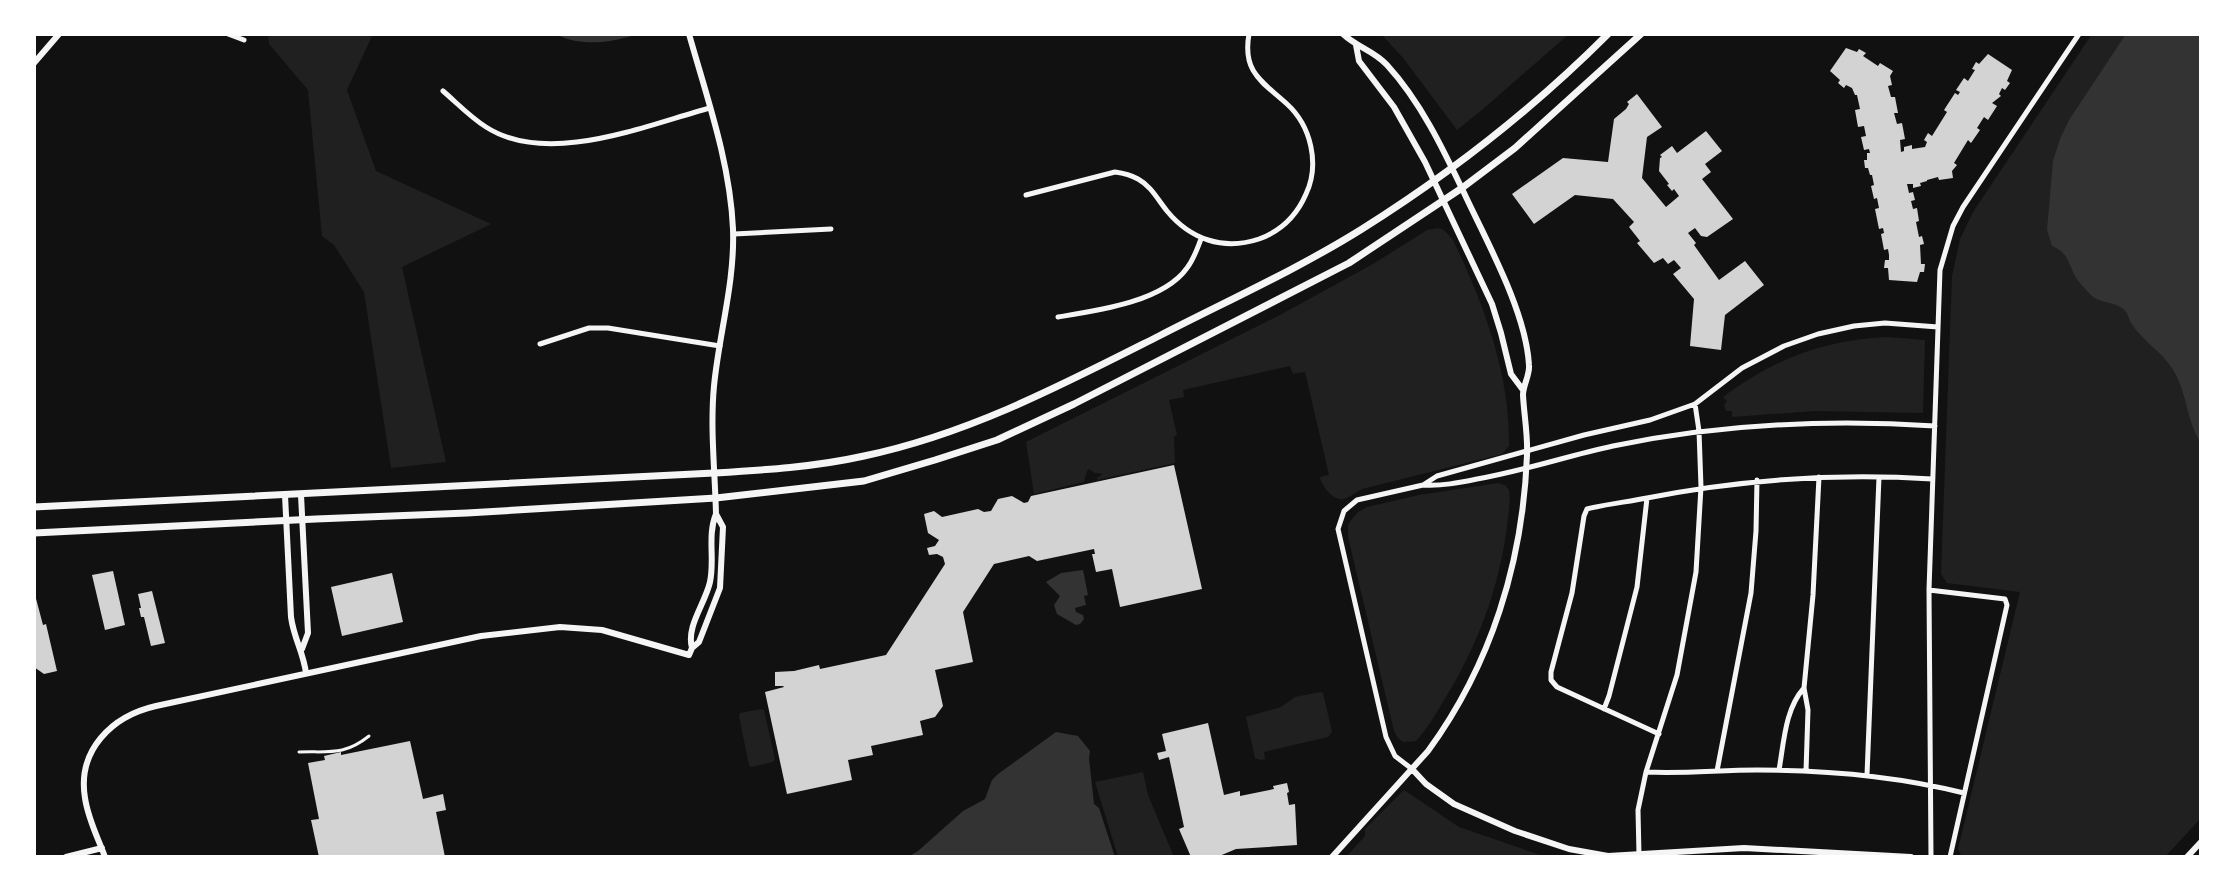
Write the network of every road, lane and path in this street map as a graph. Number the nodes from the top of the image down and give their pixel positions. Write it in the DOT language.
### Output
graph roads {
  1 [pos="59,34"];
  2 [pos="228,34"];
  3 [pos="689,34"];
  4 [pos="1249,34"];
  5 [pos="1343,34"];
  6 [pos="1608,34"];
  7 [pos="1641,34"];
  8 [pos="2079,34"];
  9 [pos="244,40"];
  10 [pos="1356,45"];
  11 [pos="34,63"];
  12 [pos="443,91"];
  13 [pos="710,108"];
  14 [pos="1452,167"];
  15 [pos="1433,180"];
  16 [pos="1462,188"];
  17 [pos="1026,195"];
  18 [pos="1443,201"];
  19 [pos="831,229"];
  20 [pos="734,234"];
  21 [pos="1201,239"];
  22 [pos="1058,317"];
  23 [pos="1938,327"];
  24 [pos="540,344"];
  25 [pos="720,346"];
  26 [pos="1523,390"];
  27 [pos="1695,404"];
  28 [pos="1935,426"];
  29 [pos="1699,431"];
  30 [pos="1527,452"];
  31 [pos="1526,468"];
  32 [pos="714,473"];
  33 [pos="1819,477"];
  34 [pos="1879,477"];
  35 [pos="1932,479"];
  36 [pos="1757,480"];
  37 [pos="1423,485"];
  38 [pos="1701,487"];
  39 [pos="285,495"];
  40 [pos="301,495"];
  41 [pos="716,498"];
  42 [pos="1647,498"];
  43 [pos="34,507"];
  44 [pos="716,514"];
  45 [pos="302,520"];
  46 [pos="286,521"];
  47 [pos="34,533"];
  48 [pos="1929,590"];
  49 [pos="302,649"];
  50 [pos="690,652"];
  51 [pos="306,673"];
  52 [pos="1804,688"];
  53 [pos="1604,709"];
  54 [pos="1659,734"];
  55 [pos="369,736"];
  56 [pos="299,752"];
  57 [pos="1412,769"];
  58 [pos="1779,770"];
  59 [pos="1717,771"];
  60 [pos="1806,771"];
  61 [pos="1646,772"];
  62 [pos="1867,775"];
  63 [pos="1930,785"];
  64 [pos="1964,793"];
  65 [pos="2201,842"];
  66 [pos="102,848"];
  67 [pos="1639,855"];
  68 [pos="66,857"];
  69 [pos="105,857"];
  70 [pos="1332,857"];
  71 [pos="1911,857"];
  72 [pos="1931,857"];
  73 [pos="1950,857"];
  74 [pos="2187,857"];
  1 -- 11 [label="street"];
  2 -- 9 [label="street"];
  3 -- 13 [label="street"];
  4 -- 21 [label="street"];
  5 -- 10 [label="street"];
  6 -- 14 [label="main road"];
  7 -- 16 [label="main road"];
  8 -- 23 [label="street"];
  10 -- 14 [label="street"];
  10 -- 15 [label="street"];
  12 -- 13 [label="street"];
  13 -- 20 [label="street"];
  14 -- 15 [label="main road"];
  14 -- 16 [label="street"];
  15 -- 18 [label="street"];
  15 -- 32 [label="main road"];
  16 -- 18 [label="main road"];
  16 -- 26 [label="street"];
  17 -- 21 [label="street"];
  18 -- 26 [label="street"];
  18 -- 41 [label="main road"];
  19 -- 20 [label="street"];
  20 -- 25 [label="street"];
  21 -- 22 [label="street"];
  23 -- 27 [label="street"];
  23 -- 28 [label="street"];
  24 -- 25 [label="street"];
  25 -- 32 [label="street"];
  26 -- 30 [label="street"];
  27 -- 29 [label="street"];
  27 -- 30 [label="street"];
  28 -- 29 [label="street"];
  28 -- 35 [label="street"];
  29 -- 31 [label="street"];
  29 -- 38 [label="street"];
  30 -- 31 [label="street"];
  30 -- 37 [label="street"];
  31 -- 37 [label="street"];
  31 -- 57 [label="street"];
  32 -- 40 [label="main road"];
  32 -- 41 [label="street"];
  33 -- 34 [label="street"];
  33 -- 36 [label="street"];
  33 -- 52 [label="street"];
  34 -- 35 [label="street"];
  34 -- 62 [label="street"];
  35 -- 48 [label="street"];
  36 -- 38 [label="street"];
  36 -- 59 [label="street"];
  37 -- 57 [label="street"];
  38 -- 42 [label="street"];
  38 -- 54 [label="street"];
  39 -- 40 [label="main road"];
  39 -- 43 [label="main road"];
  39 -- 46 [label="street"];
  40 -- 45 [label="street"];
  41 -- 44 [label="street"];
  41 -- 45 [label="main road"];
  42 -- 53 [label="street"];
  42 -- 53 [label="street"];
  44 -- 50 [label="street"];
  44 -- 50 [label="street"];
  45 -- 46 [label="main road"];
  45 -- 49 [label="street"];
  46 -- 47 [label="main road"];
  46 -- 49 [label="street"];
  48 -- 63 [label="street"];
  48 -- 64 [label="street"];
  49 -- 51 [label="street"];
  50 -- 51 [label="street"];
  51 -- 66 [label="street"];
  52 -- 58 [label="street"];
  52 -- 60 [label="street"];
  53 -- 54 [label="street"];
  54 -- 61 [label="street"];
  55 -- 56 [label="lane"];
  57 -- 67 [label="street"];
  57 -- 70 [label="street"];
  58 -- 59 [label="street"];
  58 -- 60 [label="street"];
  59 -- 61 [label="street"];
  60 -- 62 [label="street"];
  61 -- 67 [label="street"];
  62 -- 63 [label="street"];
  63 -- 64 [label="street"];
  63 -- 72 [label="street"];
  64 -- 73 [label="street"];
  65 -- 74 [label="street"];
  66 -- 68 [label="street"];
  66 -- 69 [label="street"];
  67 -- 71 [label="street"];
}
